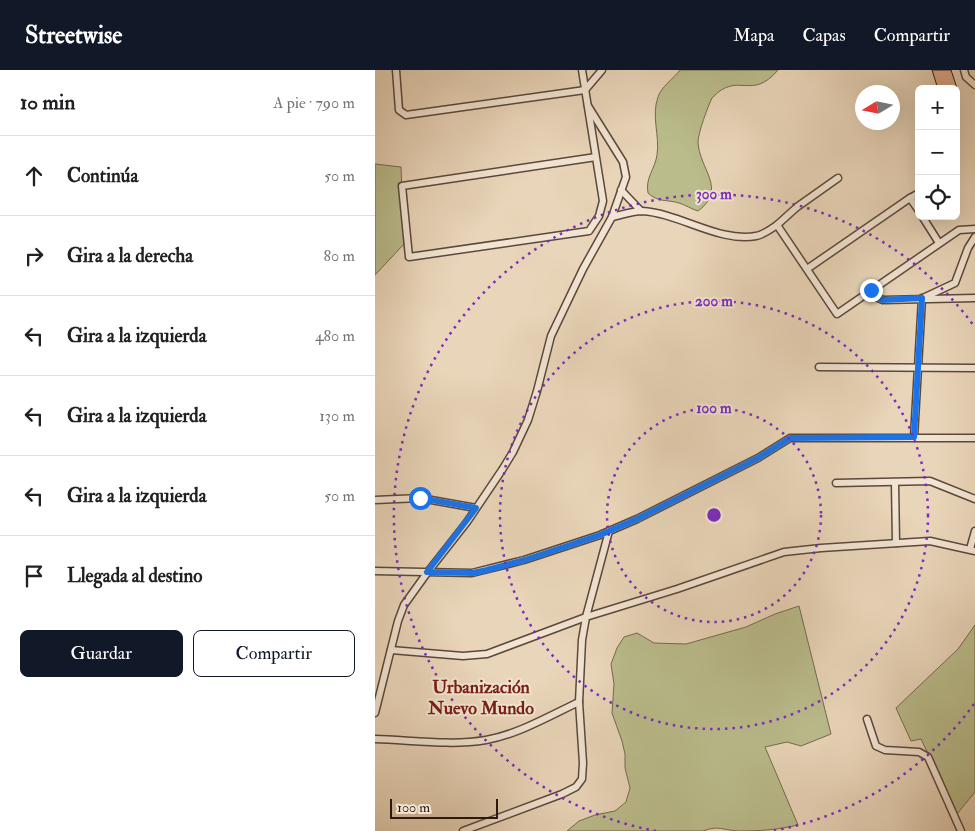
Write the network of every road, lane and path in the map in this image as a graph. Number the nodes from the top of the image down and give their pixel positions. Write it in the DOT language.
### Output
graph roads {
  1 [pos="396,70"];
  2 [pos="582,70"];
  3 [pos="602,70"];
  4 [pos="964,70"];
  5 [pos="975,85"];
  6 [pos="585,90"];
  7 [pos="588,106"];
  8 [pos="596,157"];
  9 [pos="838,178"];
  10 [pos="621,190"];
  11 [pos="915,196"];
  12 [pos="911,198"];
  13 [pos="915,204"];
  14 [pos="641,211"];
  15 [pos="612,217"];
  16 [pos="925,220"];
  17 [pos="777,226"];
  18 [pos="975,229"];
  19 [pos="975,237"];
  20 [pos="939,243"];
  21 [pos="807,269"];
  22 [pos="871,290"];
  23 [pos="922,298"];
  24 [pos="975,298"];
  25 [pos="819,367"];
  26 [pos="919,367"];
  27 [pos="975,368"];
  28 [pos="914,437"];
  29 [pos="975,438"];
  30 [pos="836,483"];
  31 [pos="895,483"];
  32 [pos="975,498"];
  33 [pos="375,500"];
  34 [pos="476,508"];
  35 [pos="609,531"];
  36 [pos="975,531"];
  37 [pos="896,543"];
  38 [pos="972,550"];
  39 [pos="375,570"];
  40 [pos="427,572"];
  41 [pos="587,617"];
  42 [pos="391,650"];
  43 [pos="375,680"];
  44 [pos="383,682"];
  45 [pos="579,702"];
  46 [pos="375,713"];
  47 [pos="867,719"];
  48 [pos="375,739"];
  49 [pos="463,831"];
  50 [pos="961,831"];
  1 -- 6 [label="street"];
  2 -- 6 [label="street"];
  3 -- 6 [label="street"];
  4 -- 5 [label="street"];
  6 -- 7 [label="street"];
  7 -- 8 [label="street"];
  7 -- 10 [label="street"];
  8 -- 8 [label="street"];
  9 -- 17 [label="street"];
  10 -- 14 [label="street"];
  10 -- 15 [label="street"];
  11 -- 12 [label="street"];
  12 -- 13 [label="street"];
  12 -- 21 [label="street"];
  14 -- 15 [label="street"];
  14 -- 17 [label="street"];
  15 -- 34 [label="street"];
  16 -- 20 [label="street"];
  17 -- 21 [label="street"];
  18 -- 20 [label="street"];
  19 -- 23 [label="street"];
  20 -- 22 [label="street"];
  21 -- 22 [label="street"];
  22 -- 23 [label="street"];
  23 -- 24 [label="street"];
  23 -- 26 [label="street"];
  25 -- 26 [label="street"];
  26 -- 27 [label="street"];
  26 -- 28 [label="street"];
  28 -- 29 [label="street"];
  28 -- 35 [label="street"];
  30 -- 31 [label="street"];
  31 -- 32 [label="street"];
  31 -- 37 [label="street"];
  33 -- 34 [label="street"];
  34 -- 40 [label="street"];
  35 -- 40 [label="street"];
  35 -- 41 [label="street"];
  36 -- 38 [label="street"];
  37 -- 38 [label="street"];
  37 -- 41 [label="street"];
  39 -- 40 [label="street"];
  40 -- 42 [label="street"];
  41 -- 42 [label="street"];
  41 -- 45 [label="street"];
  42 -- 44 [label="street"];
  43 -- 44 [label="street"];
  44 -- 46 [label="street"];
  45 -- 48 [label="street"];
  45 -- 49 [label="street"];
  47 -- 50 [label="street"];
}
